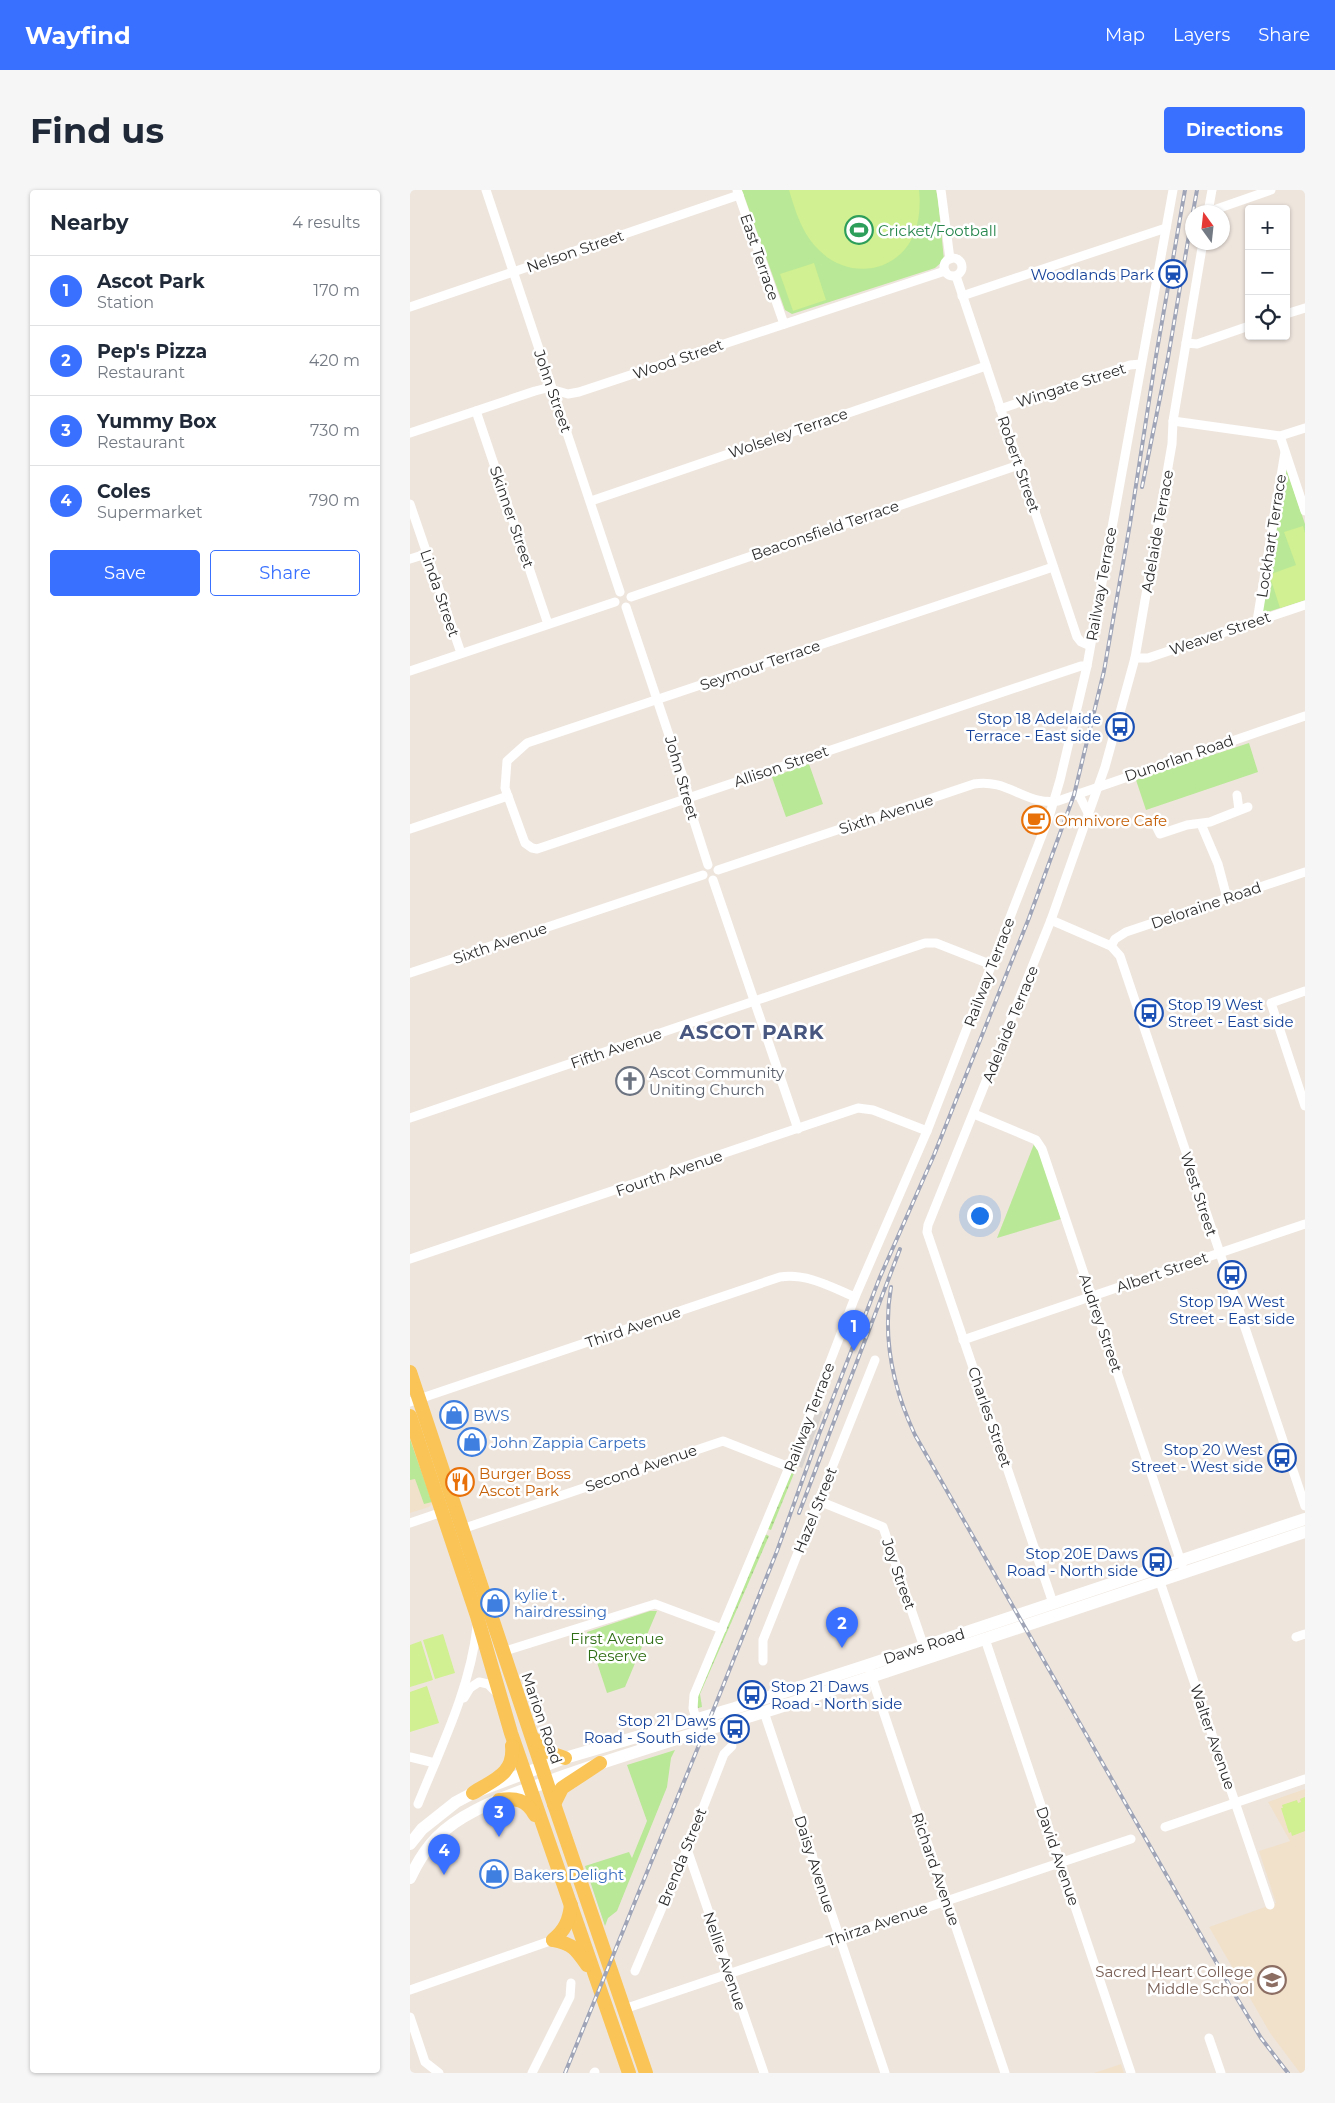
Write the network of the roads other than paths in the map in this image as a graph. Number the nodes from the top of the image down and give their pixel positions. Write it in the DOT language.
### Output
graph roads {
  1 [pos="486,190"];
  2 [pos="1173,190"];
  3 [pos="1212,190"];
  4 [pos="1271,190"];
  5 [pos="944,191"];
  6 [pos="738,192"];
  7 [pos="1209,205"];
  8 [pos="1228,205"];
  9 [pos="1166,228"];
  10 [pos="1202,250"];
  11 [pos="950,258"];
  12 [pos="945,270"];
  13 [pos="512,272"];
  14 [pos="956,276"];
  15 [pos="962,296"];
  16 [pos="410,307"];
  17 [pos="1305,308"];
  18 [pos="1290,313"];
  19 [pos="784,324"];
  20 [pos="1245,327"];
  21 [pos="1186,343"];
  22 [pos="1141,364"];
  23 [pos="986,366"];
  24 [pos="552,389"];
  25 [pos="1000,409"];
  26 [pos="476,411"];
  27 [pos="1173,421"];
  28 [pos="1305,428"];
  29 [pos="410,433"];
  30 [pos="1280,436"];
  31 [pos="1285,452"];
  32 [pos="1019,465"];
  33 [pos="591,501"];
  34 [pos="410,504"];
  35 [pos="1305,511"];
  36 [pos="426,554"];
  37 [pos="410,559"];
  38 [pos="1054,567"];
  39 [pos="620,592"];
  40 [pos="631,597"];
  41 [pos="615,602"];
  42 [pos="1305,605"];
  43 [pos="626,607"];
  44 [pos="1257,621"];
  45 [pos="548,624"];
  46 [pos="1090,646"];
  47 [pos="461,653"];
  48 [pos="1134,658"];
  49 [pos="1087,666"];
  50 [pos="410,671"];
  51 [pos="657,699"];
  52 [pos="1305,716"];
  53 [pos="1098,786"];
  54 [pos="1078,793"];
  55 [pos="1237,795"];
  56 [pos="508,796"];
  57 [pos="688,798"];
  58 [pos="1054,802"];
  59 [pos="1248,807"];
  60 [pos="1239,810"];
  61 [pos="1089,815"];
  62 [pos="1154,822"];
  63 [pos="1201,824"];
  64 [pos="410,829"];
  65 [pos="708,865"];
  66 [pos="718,870"];
  67 [pos="1305,872"];
  68 [pos="703,875"];
  69 [pos="713,880"];
  70 [pos="1227,898"];
  71 [pos="1051,920"];
  72 [pos="1112,946"];
  73 [pos="992,965"];
  74 [pos="410,973"];
  75 [pos="1305,991"];
  76 [pos="755,1000"];
  77 [pos="1305,1106"];
  78 [pos="974,1114"];
  79 [pos="410,1118"];
  80 [pos="798,1129"];
  81 [pos="927,1131"];
  82 [pos="1305,1224"];
  83 [pos="927,1232"];
  84 [pos="1219,1252"];
  85 [pos="410,1260"];
  86 [pos="1092,1296"];
  87 [pos="855,1297"];
  88 [pos="963,1340"];
  89 [pos="874,1360"];
  90 [pos="410,1372"];
  91 [pos="414,1400"];
  92 [pos="410,1416"];
  93 [pos="789,1467"];
  94 [pos="819,1501"];
  95 [pos="1305,1506"];
  96 [pos="449,1510"];
  97 [pos="1305,1519"];
  98 [pos="410,1523"];
  99 [pos="462,1529"];
  100 [pos="1305,1532"];
  101 [pos="1182,1566"];
  102 [pos="1158,1574"];
  103 [pos="1053,1603"];
  104 [pos="478,1620"];
  105 [pos="722,1630"];
  106 [pos="985,1639"];
  107 [pos="502,1652"];
  108 [pos="926,1652"];
  109 [pos="763,1660"];
  110 [pos="870,1671"];
  111 [pos="500,1696"];
  112 [pos="764,1712"];
  113 [pos="455,1713"];
  114 [pos="696,1719"];
  115 [pos="511,1733"];
  116 [pos="530,1734"];
  117 [pos="732,1746"];
  118 [pos="410,1757"];
  119 [pos="565,1758"];
  120 [pos="435,1763"];
  121 [pos="600,1763"];
  122 [pos="541,1767"];
  123 [pos="525,1773"];
  124 [pos="1305,1779"];
  125 [pos="547,1783"];
  126 [pos="530,1789"];
  127 [pos="473,1793"];
  128 [pos="499,1800"];
  129 [pos="1236,1803"];
  130 [pos="418,1804"];
  131 [pos="554,1804"];
  132 [pos="1165,1826"];
  133 [pos="543,1829"];
  134 [pos="1131,1838"];
  135 [pos="410,1844"];
  136 [pos="687,1849"];
  137 [pos="1060,1862"];
  138 [pos="410,1878"];
  139 [pos="947,1900"];
  140 [pos="571,1905"];
  141 [pos="1270,1905"];
  142 [pos="839,1937"];
  143 [pos="553,1940"];
  144 [pos="635,1971"];
  145 [pos="730,1974"];
  146 [pos="598,1980"];
  147 [pos="571,1983"];
  148 [pos="410,1990"];
  149 [pos="624,2009"];
  150 [pos="410,2016"];
  151 [pos="1209,2038"];
  152 [pos="439,2073"];
  153 [pos="532,2073"];
  154 [pos="629,2073"];
  155 [pos="646,2073"];
  156 [pos="764,2073"];
  157 [pos="885,2073"];
  158 [pos="1005,2073"];
  159 [pos="1131,2073"];
  160 [pos="1221,2073"];
  1 -- 13 [label="street, John Street"];
  2 -- 9 [label="street, Railway Terrace"];
  3 -- 7 [label="street"];
  4 -- 8 [label="street"];
  5 -- 11 [label="street"];
  6 -- 13 [label="street, Nelson Street"];
  6 -- 19 [label="street, East Terrace"];
  9 -- 15 [label="street"];
  9 -- 22 [label="street, Railway Terrace"];
  10 -- 21 [label="street, Adelaide Terrace"];
  11 -- 12 [label="street"];
  11 -- 14 [label="street"];
  12 -- 14 [label="street"];
  12 -- 19 [label="street, Wood Street"];
  13 -- 16 [label="street, Nelson Street"];
  13 -- 24 [label="street, John Street"];
  14 -- 15 [label="street, Robert Street"];
  15 -- 23 [label="street, Robert Street"];
  17 -- 18 [label="street"];
  19 -- 24 [label="street, Wood Street"];
  20 -- 21 [label="street"];
  21 -- 27 [label="street, Adelaide Terrace"];
  22 -- 25 [label="street, Wingate Street"];
  22 -- 46 [label="street, Railway Terrace"];
  23 -- 25 [label="street, Robert Street"];
  23 -- 33 [label="street, Wolseley Terrace"];
  24 -- 26 [label="street, Wood Street"];
  24 -- 33 [label="street, John Street"];
  25 -- 32 [label="street, Robert Street"];
  26 -- 29 [label="street, Wood Street"];
  26 -- 45 [label="street, Skinner Street"];
  27 -- 30 [label="street"];
  27 -- 48 [label="street, Adelaide Terrace"];
  28 -- 30 [label="street"];
  30 -- 31 [label="street"];
  31 -- 35 [label="street"];
  31 -- 44 [label="street, Lockhart Terrace"];
  32 -- 38 [label="street, Robert Street"];
  32 -- 40 [label="street, Beaconsfield Terrace"];
  33 -- 39 [label="street, John Street"];
  34 -- 36 [label="street, Linda Street"];
  36 -- 37 [label="street"];
  36 -- 47 [label="street, Linda Street"];
  38 -- 46 [label="street, Robert Street"];
  38 -- 51 [label="street, Seymour Terrace"];
  39 -- 40 [label="street"];
  39 -- 41 [label="street"];
  40 -- 43 [label="street"];
  41 -- 43 [label="street"];
  41 -- 45 [label="street"];
  42 -- 44 [label="street, Weaver Street"];
  43 -- 51 [label="street, John Street"];
  44 -- 48 [label="street, Weaver Street"];
  45 -- 47 [label="street"];
  46 -- 49 [label="street, Railway Terrace"];
  47 -- 50 [label="street"];
  48 -- 53 [label="street, Adelaide Terrace"];
  49 -- 57 [label="street, Allison Street"];
  49 -- 58 [label="street, Railway Terrace"];
  51 -- 56 [label="street, Seymour Terrace"];
  51 -- 57 [label="street, John Street"];
  52 -- 53 [label="street, Dunorlan Road"];
  53 -- 54 [label="street, Dunorlan Road"];
  53 -- 61 [label="street, Adelaide Terrace"];
  54 -- 58 [label="street, Dunorlan Road"];
  54 -- 61 [label="street"];
  55 -- 60 [label="street"];
  56 -- 57 [label="street, Allison Street"];
  56 -- 64 [label="street"];
  57 -- 65 [label="street, John Street"];
  58 -- 66 [label="street, Sixth Avenue"];
  58 -- 73 [label="street, Railway Terrace"];
  59 -- 60 [label="street"];
  60 -- 63 [label="street"];
  61 -- 71 [label="street, Adelaide Terrace"];
  62 -- 63 [label="street"];
  63 -- 70 [label="street"];
  65 -- 66 [label="street"];
  65 -- 68 [label="street"];
  66 -- 69 [label="street"];
  67 -- 70 [label="street, Deloraine Road"];
  68 -- 69 [label="street"];
  68 -- 74 [label="street, Sixth Avenue"];
  69 -- 76 [label="street"];
  70 -- 72 [label="street, Deloraine Road"];
  71 -- 72 [label="street"];
  71 -- 78 [label="street, Adelaide Terrace"];
  72 -- 84 [label="street, West Street"];
  73 -- 76 [label="street, Fifth Avenue"];
  73 -- 81 [label="street, Railway Terrace"];
  75 -- 77 [label="street"];
  76 -- 79 [label="street, Fifth Avenue"];
  76 -- 80 [label="street"];
  78 -- 83 [label="street, Adelaide Terrace"];
  78 -- 86 [label="street, Audrey Street"];
  80 -- 81 [label="street, Fourth Avenue"];
  80 -- 85 [label="street, Fourth Avenue"];
  81 -- 87 [label="street, Railway Terrace"];
  82 -- 84 [label="street, Albert Street"];
  83 -- 88 [label="street, Charles Street"];
  84 -- 86 [label="street, Albert Street"];
  84 -- 95 [label="street, West Street"];
  86 -- 88 [label="street, Albert Street"];
  86 -- 101 [label="street, Audrey Street"];
  87 -- 91 [label="street, Third Avenue"];
  87 -- 93 [label="street, Railway Terrace"];
  88 -- 103 [label="street, Charles Street"];
  89 -- 94 [label="street, Hazel Street"];
  90 -- 91 [label="main road, Marion Road"];
  91 -- 96 [label="main road, Marion Road"];
  92 -- 96 [label="main road, Marion Road"];
  93 -- 99 [label="street, Second Avenue"];
  93 -- 105 [label="street, Railway Terrace"];
  94 -- 108 [label="street, Joy Street"];
  94 -- 109 [label="street, Hazel Street"];
  96 -- 98 [label="street"];
  96 -- 99 [label="main road, Marion Road"];
  96 -- 104 [label="main road, Marion Road"];
  97 -- 101 [label="main road, Daws Road"];
  99 -- 107 [label="main road, Marion Road"];
  100 -- 101 [label="main road, Daws Road"];
  101 -- 102 [label="main road, Daws Road"];
  102 -- 103 [label="main road, Daws Road"];
  102 -- 106 [label="main road, Daws Road"];
  102 -- 129 [label="street, Walter Avenue"];
  103 -- 108 [label="main road, Daws Road"];
  104 -- 111 [label="main road, Marion Road"];
  104 -- 113 [label="street"];
  105 -- 107 [label="street"];
  105 -- 114 [label="street, Railway Terrace"];
  106 -- 108 [label="main road, Daws Road"];
  106 -- 137 [label="street, David Avenue"];
  107 -- 116 [label="main road, Marion Road"];
  108 -- 110 [label="main road, Daws Road"];
  110 -- 112 [label="main road, Daws Road"];
  110 -- 114 [label="main road, Daws Road"];
  110 -- 139 [label="street, Richard Avenue"];
  111 -- 113 [label="street"];
  111 -- 115 [label="main road, Marion Road"];
  112 -- 121 [label="main road, Daws Road"];
  112 -- 142 [label="street, Daisy Avenue"];
  113 -- 120 [label="street"];
  114 -- 119 [label="main road, Daws Road"];
  115 -- 123 [label="main road, Marion Road"];
  115 -- 127 [label="main road"];
  116 -- 119 [label="main road"];
  116 -- 122 [label="main road, Marion Road"];
  117 -- 136 [label="street, Brenda Street"];
  118 -- 120 [label="street"];
  119 -- 122 [label="main road, Daws Road"];
  120 -- 130 [label="street"];
  121 -- 125 [label="main road, Daws Road"];
  121 -- 131 [label="main road"];
  122 -- 123 [label="main road, Daws Road"];
  122 -- 125 [label="main road, Marion Road"];
  123 -- 126 [label="main road, Marion Road"];
  123 -- 127 [label="main road, Daws Road"];
  124 -- 129 [label="street"];
  125 -- 126 [label="main road, Daws Road"];
  125 -- 131 [label="main road, Marion Road"];
  126 -- 128 [label="main road, Daws Road"];
  126 -- 133 [label="main road, Marion Road"];
  127 -- 135 [label="main road, Daws Road"];
  128 -- 133 [label="main road"];
  128 -- 138 [label="main road, Daws Road"];
  129 -- 132 [label="street"];
  129 -- 141 [label="street, Walter Avenue"];
  131 -- 149 [label="main road, Marion Road"];
  133 -- 140 [label="main road, Marion Road"];
  134 -- 137 [label="street, Thirza Avenue"];
  136 -- 144 [label="street, Brenda Street"];
  136 -- 145 [label="street, Nellie Avenue"];
  137 -- 139 [label="street, Thirza Avenue"];
  137 -- 159 [label="street, David Avenue"];
  139 -- 142 [label="street, Thirza Avenue"];
  139 -- 158 [label="street, Richard Avenue"];
  140 -- 143 [label="main road"];
  140 -- 146 [label="main road, Marion Road"];
  142 -- 145 [label="street, Thirza Avenue"];
  142 -- 157 [label="street, Daisy Avenue"];
  143 -- 146 [label="main road"];
  143 -- 148 [label="street"];
  145 -- 149 [label="street, Thirza Avenue"];
  145 -- 156 [label="street, Nellie Avenue"];
  146 -- 154 [label="main road, Marion Road"];
  147 -- 153 [label="street"];
  149 -- 155 [label="main road, Marion Road"];
  150 -- 152 [label="street"];
  151 -- 160 [label="street"];
}
